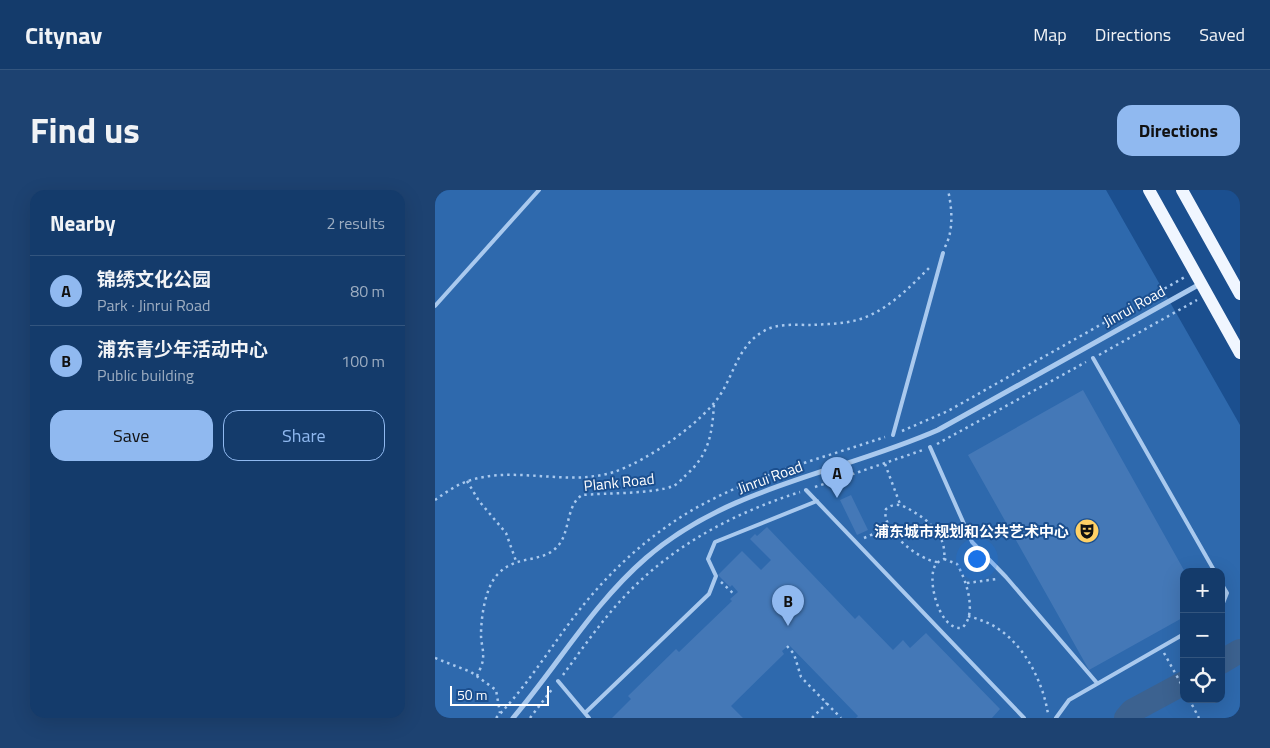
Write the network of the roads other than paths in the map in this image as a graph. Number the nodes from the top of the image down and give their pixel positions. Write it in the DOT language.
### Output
graph roads {
  1 [pos="539,190"];
  2 [pos="1149,190"];
  3 [pos="1182,190"];
  4 [pos="943,253"];
  5 [pos="1204,288"];
  6 [pos="1240,294"];
  7 [pos="435,306"];
  8 [pos="1240,352"];
  9 [pos="1093,358"];
  10 [pos="893,435"];
  11 [pos="930,448"];
  12 [pos="806,490"];
  13 [pos="817,501"];
  14 [pos="1213,568"];
  15 [pos="1180,636"];
  16 [pos="558,682"];
  17 [pos="1097,683"];
  18 [pos="585,713"];
  19 [pos="513,718"];
  20 [pos="589,718"];
  21 [pos="1024,718"];
  22 [pos="1056,718"];
  1 -- 7 [label="lane"];
  2 -- 5 [label="main road"];
  3 -- 6 [label="main road"];
  4 -- 10 [label="lane"];
  5 -- 8 [label="main road"];
  5 -- 19 [label="street, Jinrui Road"];
  9 -- 14 [label="lane"];
  11 -- 17 [label="lane"];
  12 -- 13 [label="lane"];
  13 -- 18 [label="lane"];
  13 -- 21 [label="lane"];
  15 -- 17 [label="lane"];
  16 -- 18 [label="lane"];
  17 -- 22 [label="lane"];
  18 -- 20 [label="lane"];
}
